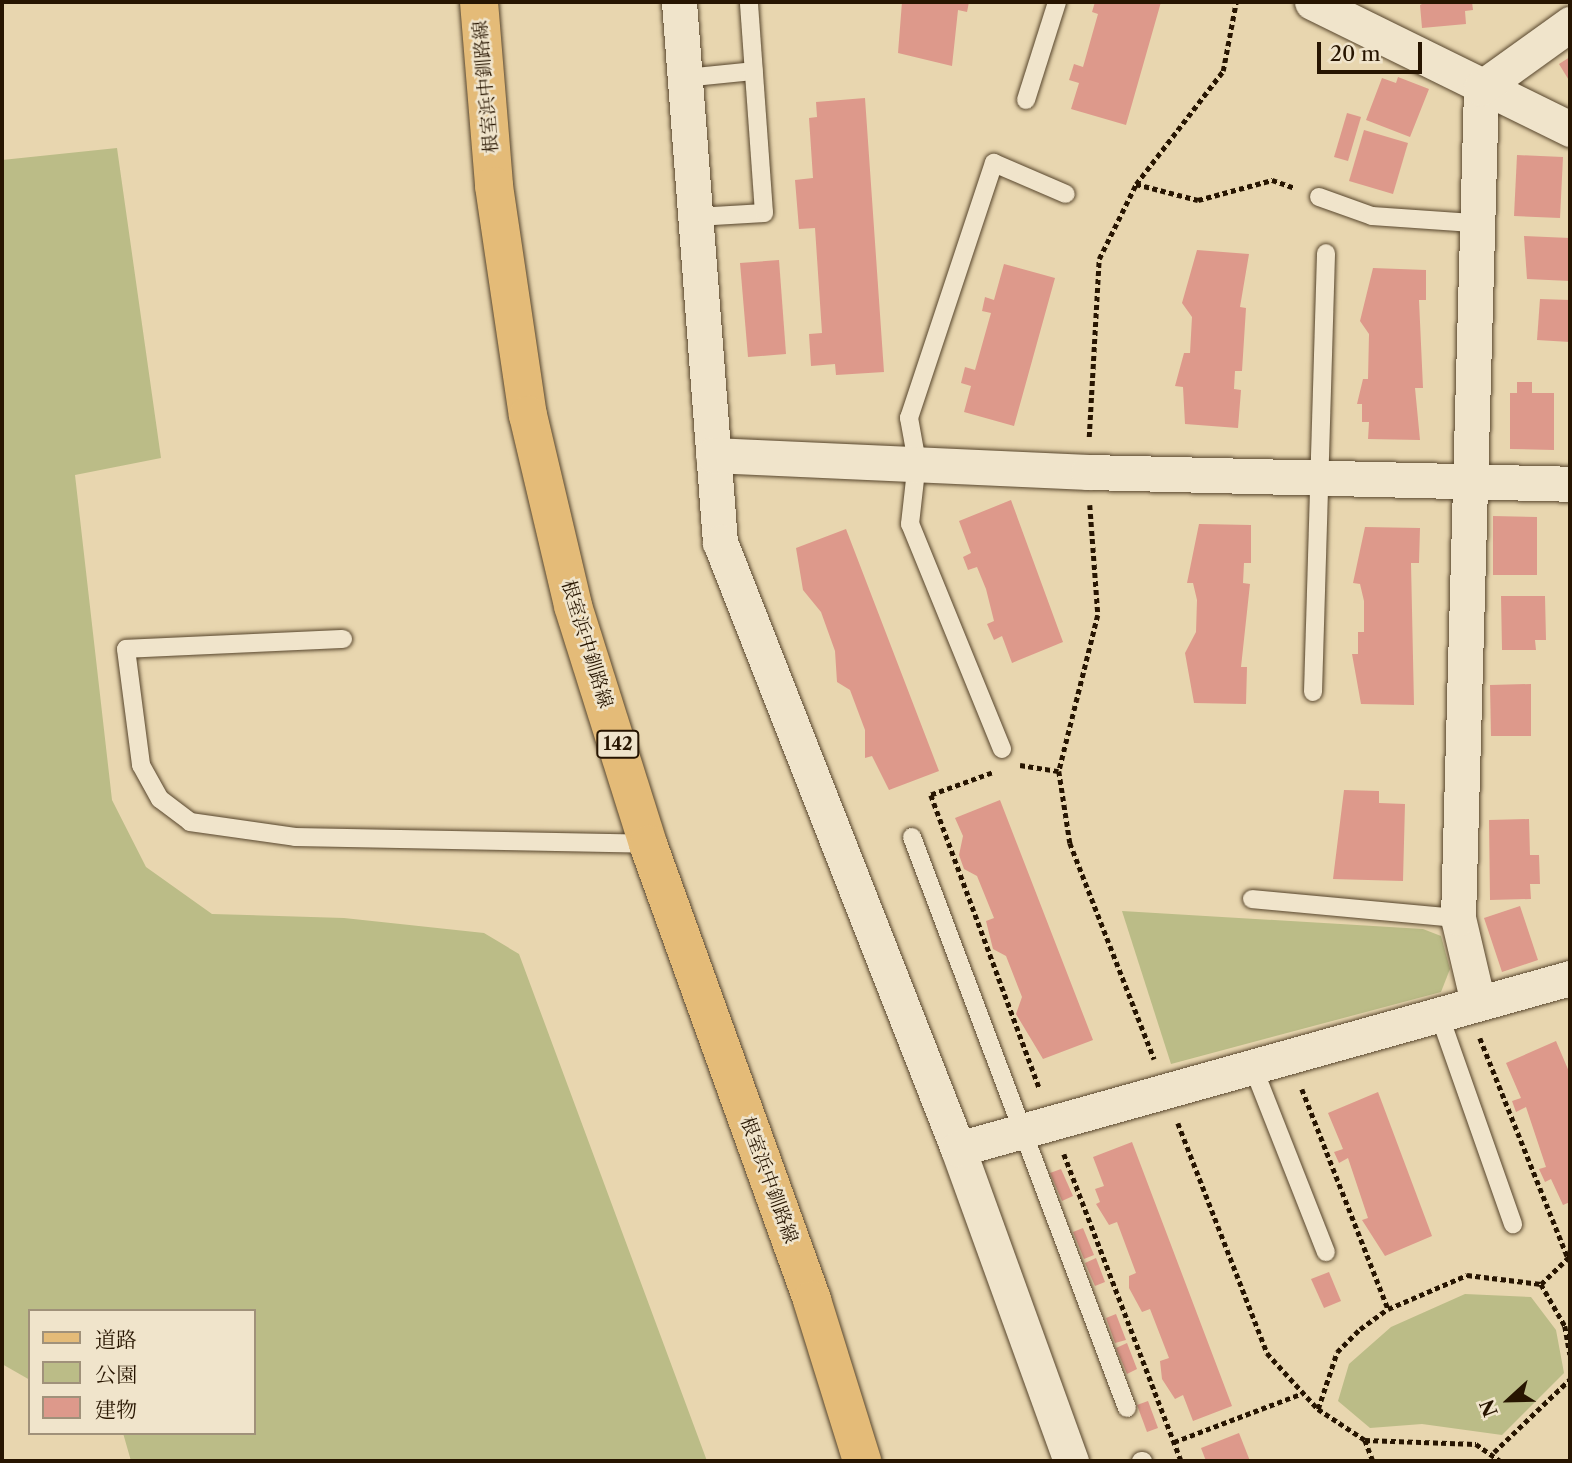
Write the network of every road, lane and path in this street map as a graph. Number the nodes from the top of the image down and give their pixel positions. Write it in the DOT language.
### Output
graph roads {
  1 [pos="479,2"];
  2 [pos="678,2"];
  3 [pos="749,2"];
  4 [pos="1057,2"];
  5 [pos="1236,2"];
  6 [pos="1312,2"];
  7 [pos="1570,24"];
  8 [pos="754,71"];
  9 [pos="685,78"];
  10 [pos="1481,88"];
  11 [pos="1026,100"];
  12 [pos="1570,129"];
  13 [pos="1136,184"];
  14 [pos="1066,194"];
  15 [pos="1319,197"];
  16 [pos="697,217"];
  17 [pos="1473,223"];
  18 [pos="1326,253"];
  19 [pos="713,454"];
  20 [pos="917,462"];
  21 [pos="1087,472"];
  22 [pos="1320,476"];
  23 [pos="1468,481"];
  24 [pos="1570,484"];
  25 [pos="343,639"];
  26 [pos="1313,692"];
  27 [pos="1002,749"];
  28 [pos="1059,771"];
  29 [pos="912,837"];
  30 [pos="648,844"];
  31 [pos="1252,900"];
  32 [pos="1458,918"];
  33 [pos="1570,978"];
  34 [pos="1478,1003"];
  35 [pos="1443,1024"];
  36 [pos="1253,1067"];
  37 [pos="1298,1079"];
  38 [pos="1167,1091"];
  39 [pos="1023,1131"];
  40 [pos="958,1149"];
  41 [pos="1513,1224"];
  42 [pos="1326,1252"];
  43 [pos="1569,1257"];
  44 [pos="1541,1284"];
  45 [pos="1388,1309"];
  46 [pos="1570,1355"];
  47 [pos="1570,1379"];
  48 [pos="1303,1393"];
  49 [pos="1128,1408"];
  50 [pos="1318,1409"];
  51 [pos="1365,1440"];
  52 [pos="1174,1441"];
  53 [pos="1494,1452"];
  54 [pos="862,1461"];
  55 [pos="1072,1461"];
  56 [pos="1373,1461"];
  57 [pos="1500,1461"];
  1 -- 30 [label="main road, 根室浜中釧路線 / 142"];
  2 -- 9 [label="street"];
  3 -- 8 [label="lane"];
  4 -- 11 [label="lane"];
  5 -- 13 [label="path"];
  6 -- 10 [label="street"];
  7 -- 10 [label="street"];
  8 -- 9 [label="lane"];
  8 -- 16 [label="lane"];
  9 -- 16 [label="street"];
  10 -- 12 [label="street"];
  10 -- 17 [label="street"];
  13 -- 15 [label="path"];
  13 -- 21 [label="path"];
  14 -- 20 [label="lane"];
  15 -- 17 [label="lane"];
  16 -- 19 [label="street"];
  17 -- 23 [label="street"];
  18 -- 22 [label="lane"];
  19 -- 20 [label="street"];
  19 -- 40 [label="street"];
  20 -- 21 [label="street"];
  20 -- 27 [label="lane"];
  21 -- 22 [label="street"];
  21 -- 28 [label="path"];
  22 -- 23 [label="street"];
  22 -- 26 [label="lane"];
  23 -- 24 [label="street"];
  23 -- 32 [label="street"];
  25 -- 30 [label="lane"];
  27 -- 28 [label="path"];
  28 -- 38 [label="path"];
  29 -- 39 [label="lane"];
  30 -- 54 [label="main road, 根室浜中釧路線 / 142"];
  31 -- 32 [label="lane"];
  32 -- 34 [label="street"];
  33 -- 34 [label="street"];
  34 -- 35 [label="street"];
  35 -- 36 [label="street"];
  35 -- 41 [label="lane"];
  35 -- 43 [label="path"];
  36 -- 38 [label="street"];
  36 -- 42 [label="lane"];
  37 -- 45 [label="path"];
  38 -- 39 [label="street"];
  38 -- 48 [label="path"];
  39 -- 40 [label="street"];
  39 -- 49 [label="lane"];
  40 -- 55 [label="street"];
  43 -- 44 [label="path"];
  44 -- 45 [label="path"];
  44 -- 46 [label="path"];
  45 -- 50 [label="path"];
  47 -- 53 [label="path"];
  48 -- 50 [label="path"];
  48 -- 52 [label="path"];
  50 -- 51 [label="path"];
  51 -- 53 [label="path"];
  51 -- 56 [label="path"];
  53 -- 57 [label="path"];
}
